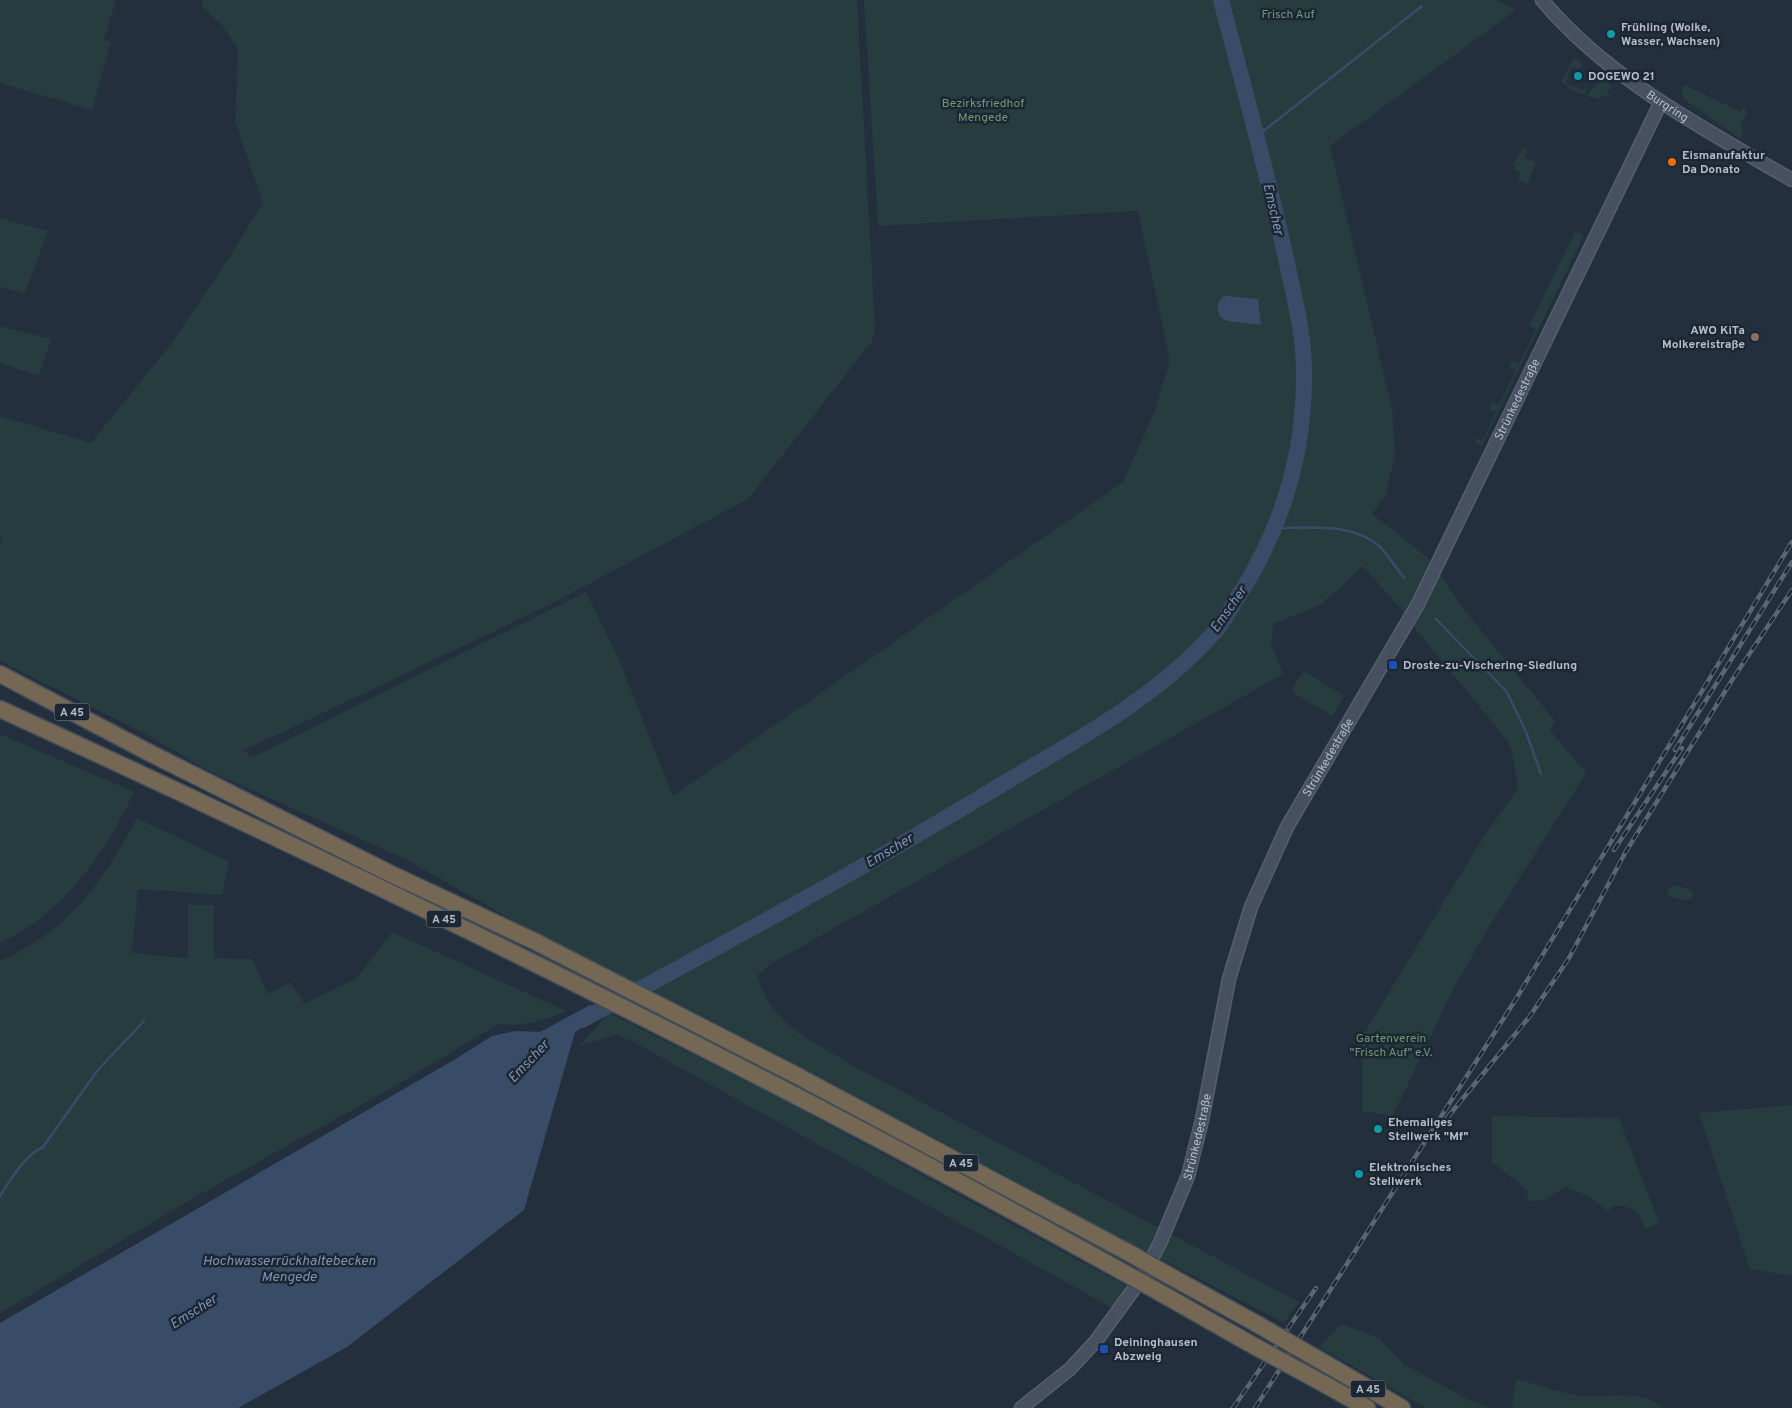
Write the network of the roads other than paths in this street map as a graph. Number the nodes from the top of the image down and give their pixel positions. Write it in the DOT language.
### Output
graph roads {
  1 [pos="1542,0"];
  2 [pos="1661,102"];
  3 [pos="1792,180"];
  4 [pos="0,674"];
  5 [pos="0,710"];
  6 [pos="0,721"];
  7 [pos="98,754"];
  8 [pos="1021,1408"];
  9 [pos="1367,1408"];
  10 [pos="1402,1408"];
  1 -- 2 [label="main road, Burgring"];
  2 -- 3 [label="main road, Burgring"];
  2 -- 8 [label="main road, Strünkedestraße"];
  4 -- 10 [label="highway, A 45, bridge"];
  5 -- 7 [label="highway, A 45"];
  6 -- 7 [label="highway"];
  7 -- 9 [label="highway, A 45, bridge"];
}
